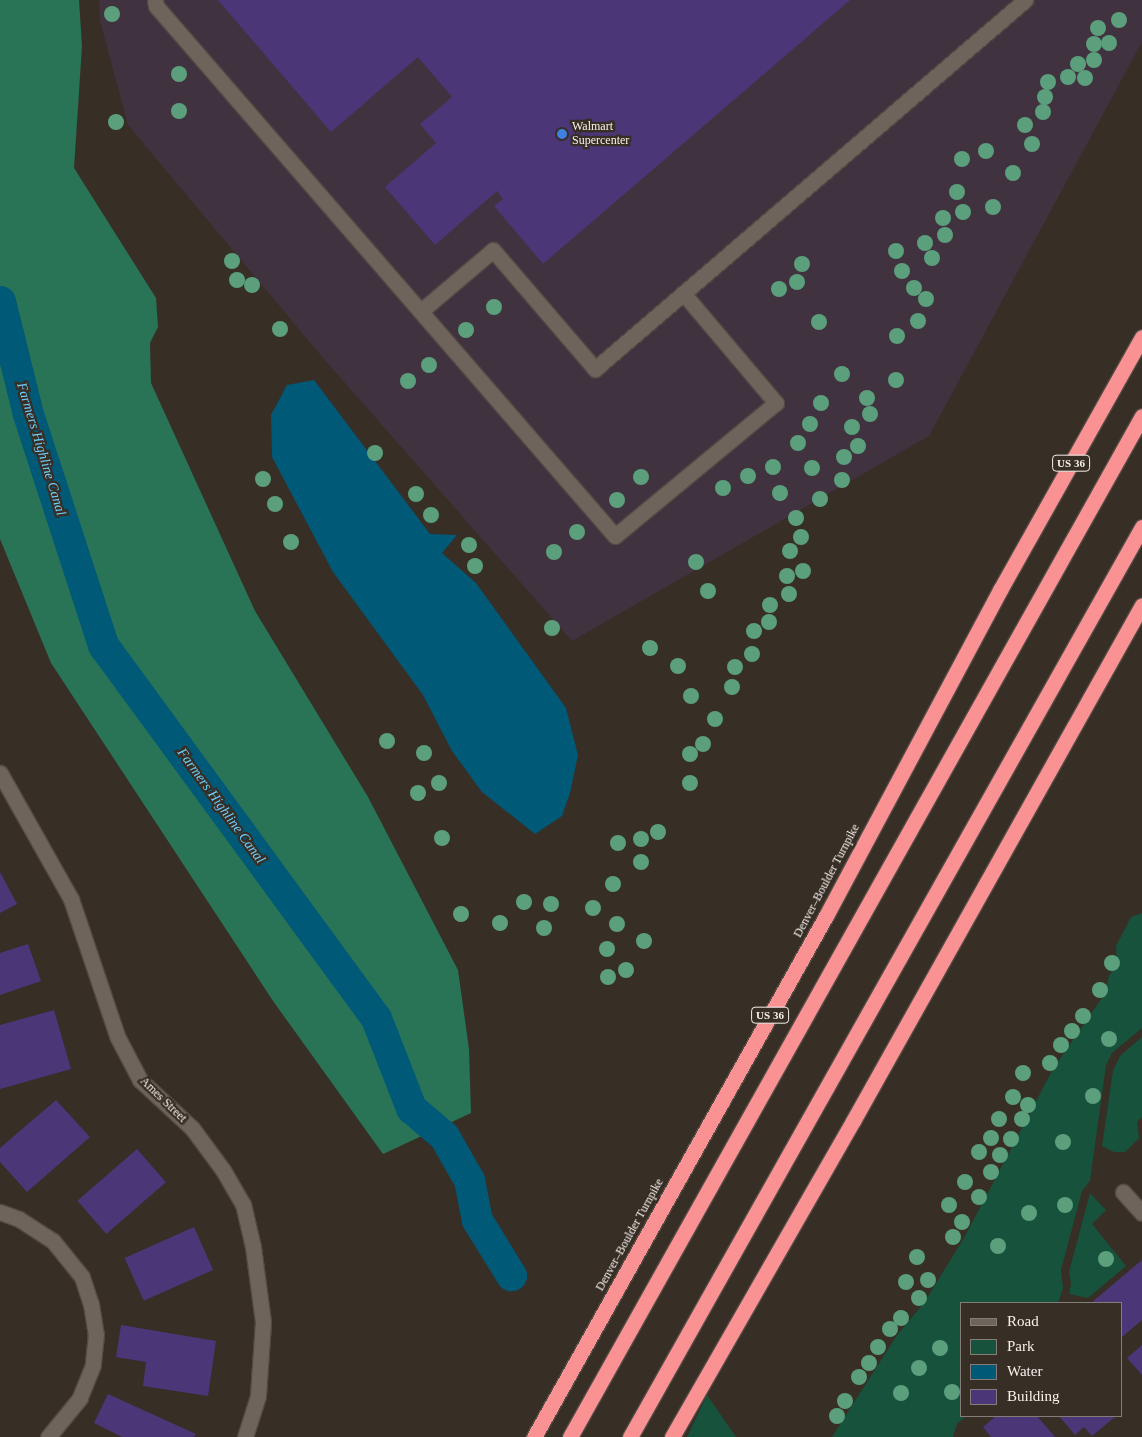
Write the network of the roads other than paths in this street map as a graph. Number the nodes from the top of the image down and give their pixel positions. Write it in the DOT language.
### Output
graph roads {
  1 [pos="155,0"];
  2 [pos="1024,0"];
  3 [pos="683,293"];
  4 [pos="420,311"];
  5 [pos="1142,337"];
  6 [pos="1142,416"];
  7 [pos="1142,527"];
  8 [pos="1142,605"];
  9 [pos="0,773"];
  10 [pos="1124,1192"];
  11 [pos="0,1212"];
  12 [pos="1142,1213"];
  13 [pos="48,1437"];
  14 [pos="245,1437"];
  15 [pos="534,1437"];
  16 [pos="570,1437"];
  17 [pos="630,1437"];
  18 [pos="672,1437"];
  1 -- 4 [label="street"];
  2 -- 3 [label="street"];
  3 -- 4 [label="street"];
  3 -- 4 [label="street"];
  5 -- 15 [label="highway, Denver–Boulder Turnpike / US 36"];
  6 -- 16 [label="highway"];
  7 -- 17 [label="highway"];
  8 -- 18 [label="highway"];
  9 -- 14 [label="street, Ames Street"];
  10 -- 12 [label="street"];
  11 -- 13 [label="street"];
}
